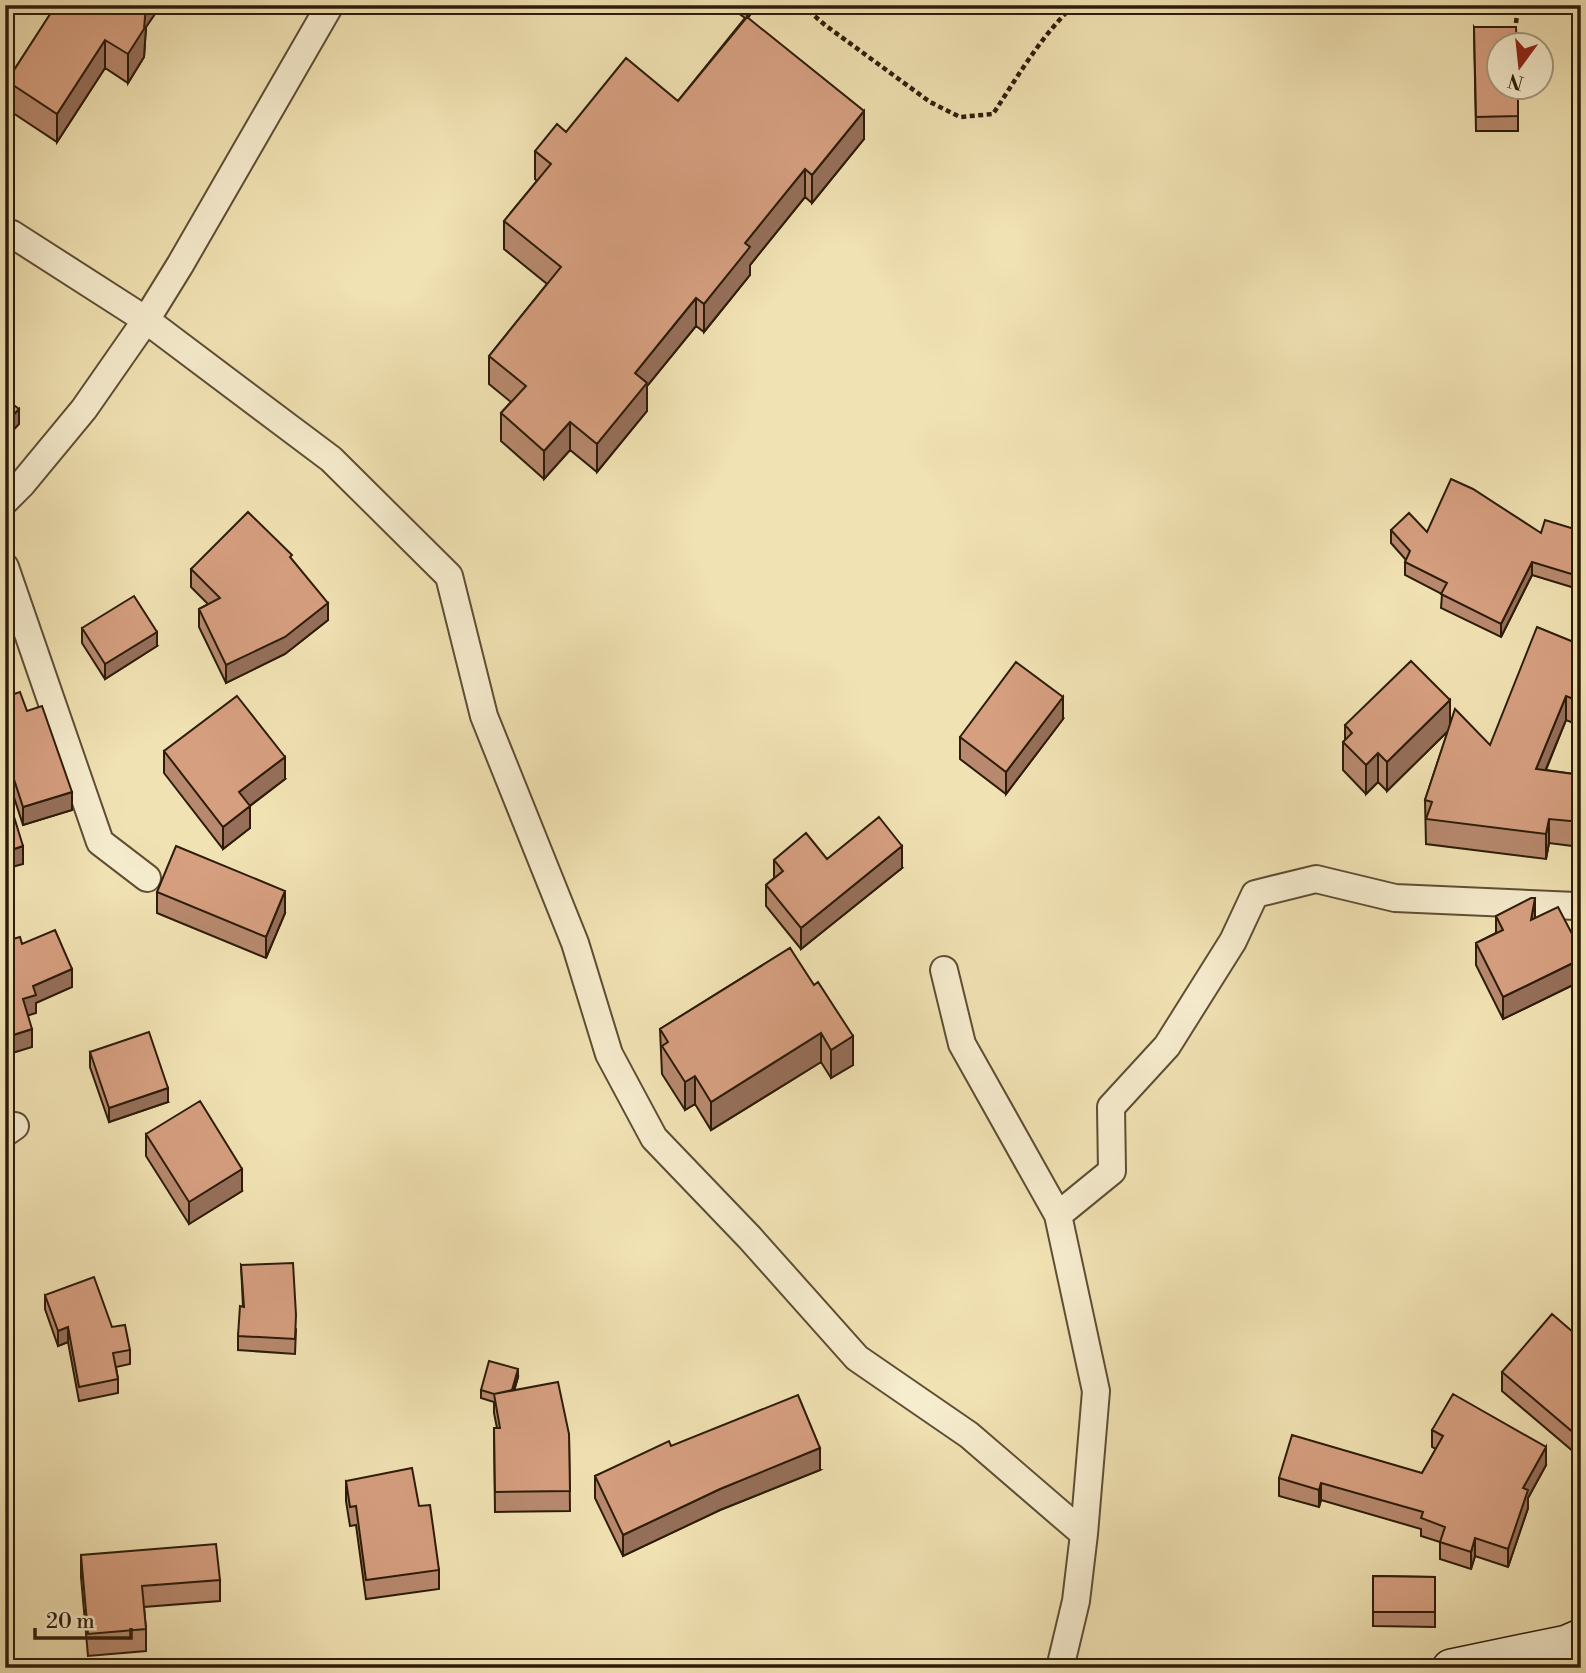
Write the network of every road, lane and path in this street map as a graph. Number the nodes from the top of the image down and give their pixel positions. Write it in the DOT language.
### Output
graph roads {
  1 [pos="330,5"];
  2 [pos="802,5"];
  3 [pos="1074,5"];
  4 [pos="1518,5"];
  5 [pos="1517,23"];
  6 [pos="5,232"];
  7 [pos="146,320"];
  8 [pos="5,501"];
  9 [pos="5,567"];
  10 [pos="147,878"];
  11 [pos="1576,906"];
  12 [pos="944,970"];
  13 [pos="1058,1215"];
  14 [pos="1084,1534"];
  15 [pos="1575,1650"];
  16 [pos="1060,1668"];
  17 [pos="1451,1668"];
  1 -- 7 [label="street"];
  2 -- 3 [label="path"];
  4 -- 5 [label="path"];
  6 -- 7 [label="street"];
  7 -- 8 [label="street"];
  7 -- 14 [label="street"];
  9 -- 10 [label="street"];
  11 -- 13 [label="street"];
  12 -- 13 [label="street"];
  13 -- 14 [label="street"];
  14 -- 16 [label="street"];
  15 -- 17 [label="street"];
}
